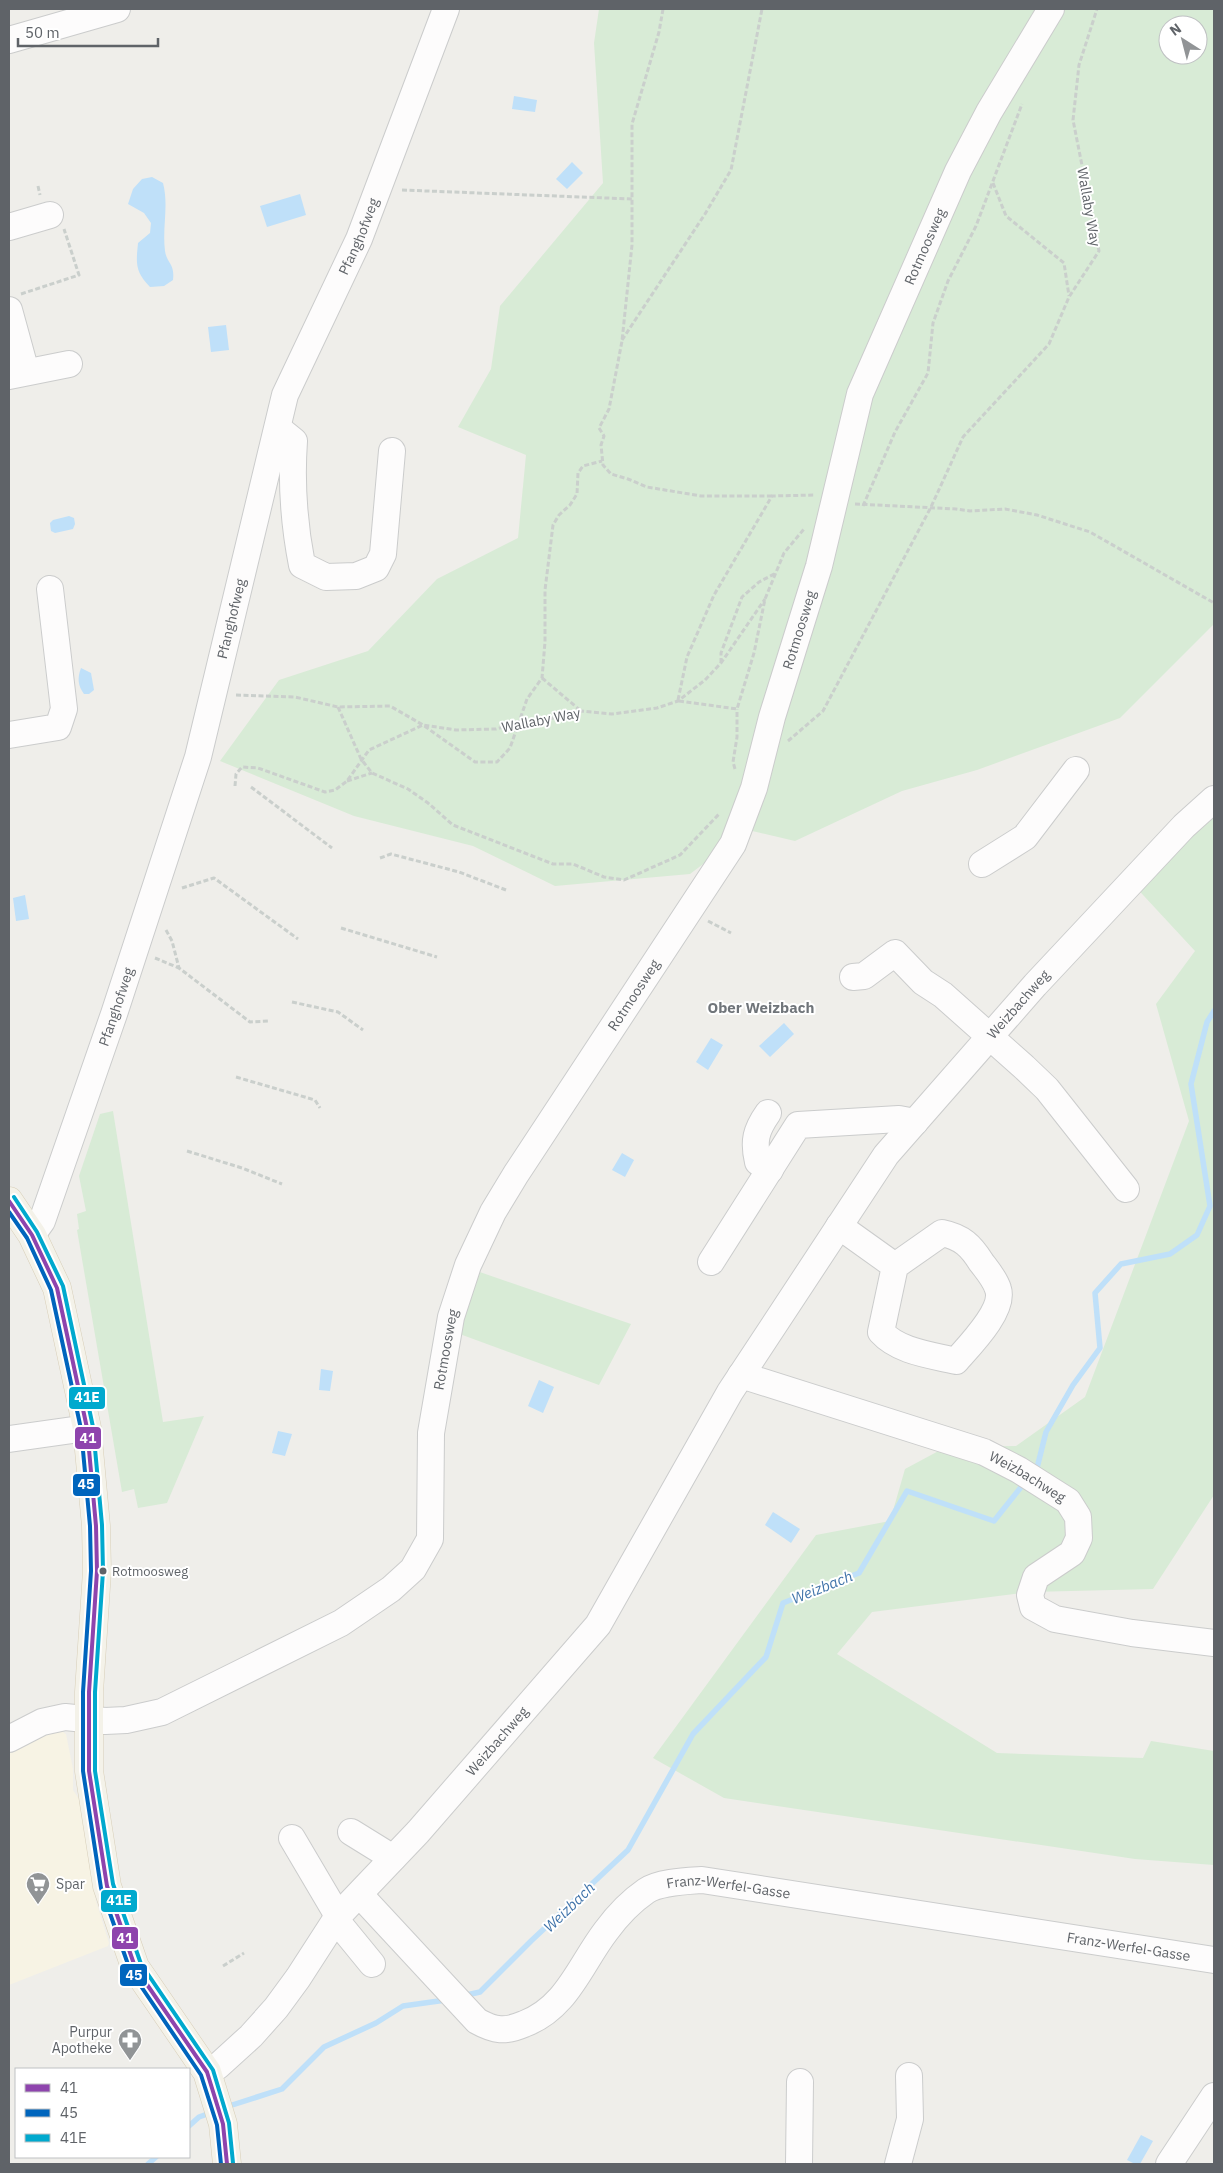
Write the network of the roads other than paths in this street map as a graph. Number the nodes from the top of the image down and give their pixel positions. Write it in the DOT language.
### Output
graph roads {
  1 [pos="117,9"];
  2 [pos="446,9"];
  3 [pos="1051,9"];
  4 [pos="9,40"];
  5 [pos="50,215"];
  6 [pos="9,227"];
  7 [pos="13,302"];
  8 [pos="69,364"];
  9 [pos="18,374"];
  10 [pos="278,428"];
  11 [pos="392,451"];
  12 [pos="50,589"];
  13 [pos="9,735"];
  14 [pos="1076,770"];
  15 [pos="1214,799"];
  16 [pos="982,864"];
  17 [pos="853,977"];
  18 [pos="990,1036"];
  19 [pos="768,1112"];
  20 [pos="915,1122"];
  21 [pos="770,1170"];
  22 [pos="1126,1189"];
  23 [pos="9,1201"];
  24 [pos="839,1226"];
  25 [pos="32,1235"];
  26 [pos="711,1262"];
  27 [pos="895,1266"];
  28 [pos="741,1375"];
  29 [pos="87,1428"];
  30 [pos="9,1440"];
  31 [pos="1214,1643"];
  32 [pos="89,1721"];
  33 [pos="9,1739"];
  34 [pos="351,1832"];
  35 [pos="292,1838"];
  36 [pos="394,1858"];
  37 [pos="360,1894"];
  38 [pos="337,1918"];
  39 [pos="1214,1960"];
  40 [pos="372,1964"];
  41 [pos="909,2076"];
  42 [pos="800,2082"];
  43 [pos="211,2083"];
  44 [pos="1214,2096"];
  45 [pos="227,2164"];
  46 [pos="799,2164"];
  47 [pos="898,2164"];
  48 [pos="1169,2164"];
  1 -- 4 [label="street"];
  2 -- 10 [label="street, Pfanghofweg"];
  3 -- 32 [label="street, Rotmoosweg"];
  5 -- 6 [label="street"];
  7 -- 9 [label="street"];
  8 -- 9 [label="street"];
  10 -- 11 [label="street"];
  10 -- 25 [label="street, Pfanghofweg"];
  12 -- 13 [label="street"];
  14 -- 16 [label="street"];
  15 -- 18 [label="street, Weizbachweg"];
  17 -- 18 [label="street"];
  18 -- 20 [label="street, Weizbachweg"];
  18 -- 22 [label="street"];
  19 -- 21 [label="street"];
  20 -- 21 [label="street"];
  20 -- 24 [label="street, Weizbachweg"];
  21 -- 26 [label="street"];
  23 -- 25 [label="main road"];
  24 -- 27 [label="street"];
  24 -- 28 [label="street, Weizbachweg"];
  25 -- 29 [label="main road"];
  27 -- 27 [label="street"];
  28 -- 31 [label="street, Weizbachweg"];
  28 -- 36 [label="street, Weizbachweg"];
  29 -- 30 [label="street"];
  29 -- 32 [label="main road"];
  32 -- 33 [label="street, Rotmoosweg"];
  32 -- 43 [label="main road"];
  34 -- 36 [label="street"];
  35 -- 38 [label="street"];
  36 -- 37 [label="street, Weizbachweg"];
  37 -- 38 [label="street, Weizbachweg"];
  37 -- 39 [label="street, Franz-Werfel-Gasse"];
  38 -- 40 [label="street"];
  38 -- 43 [label="street, Weizbachweg"];
  41 -- 47 [label="street"];
  42 -- 46 [label="street"];
  43 -- 45 [label="main road"];
  44 -- 48 [label="street"];
}
